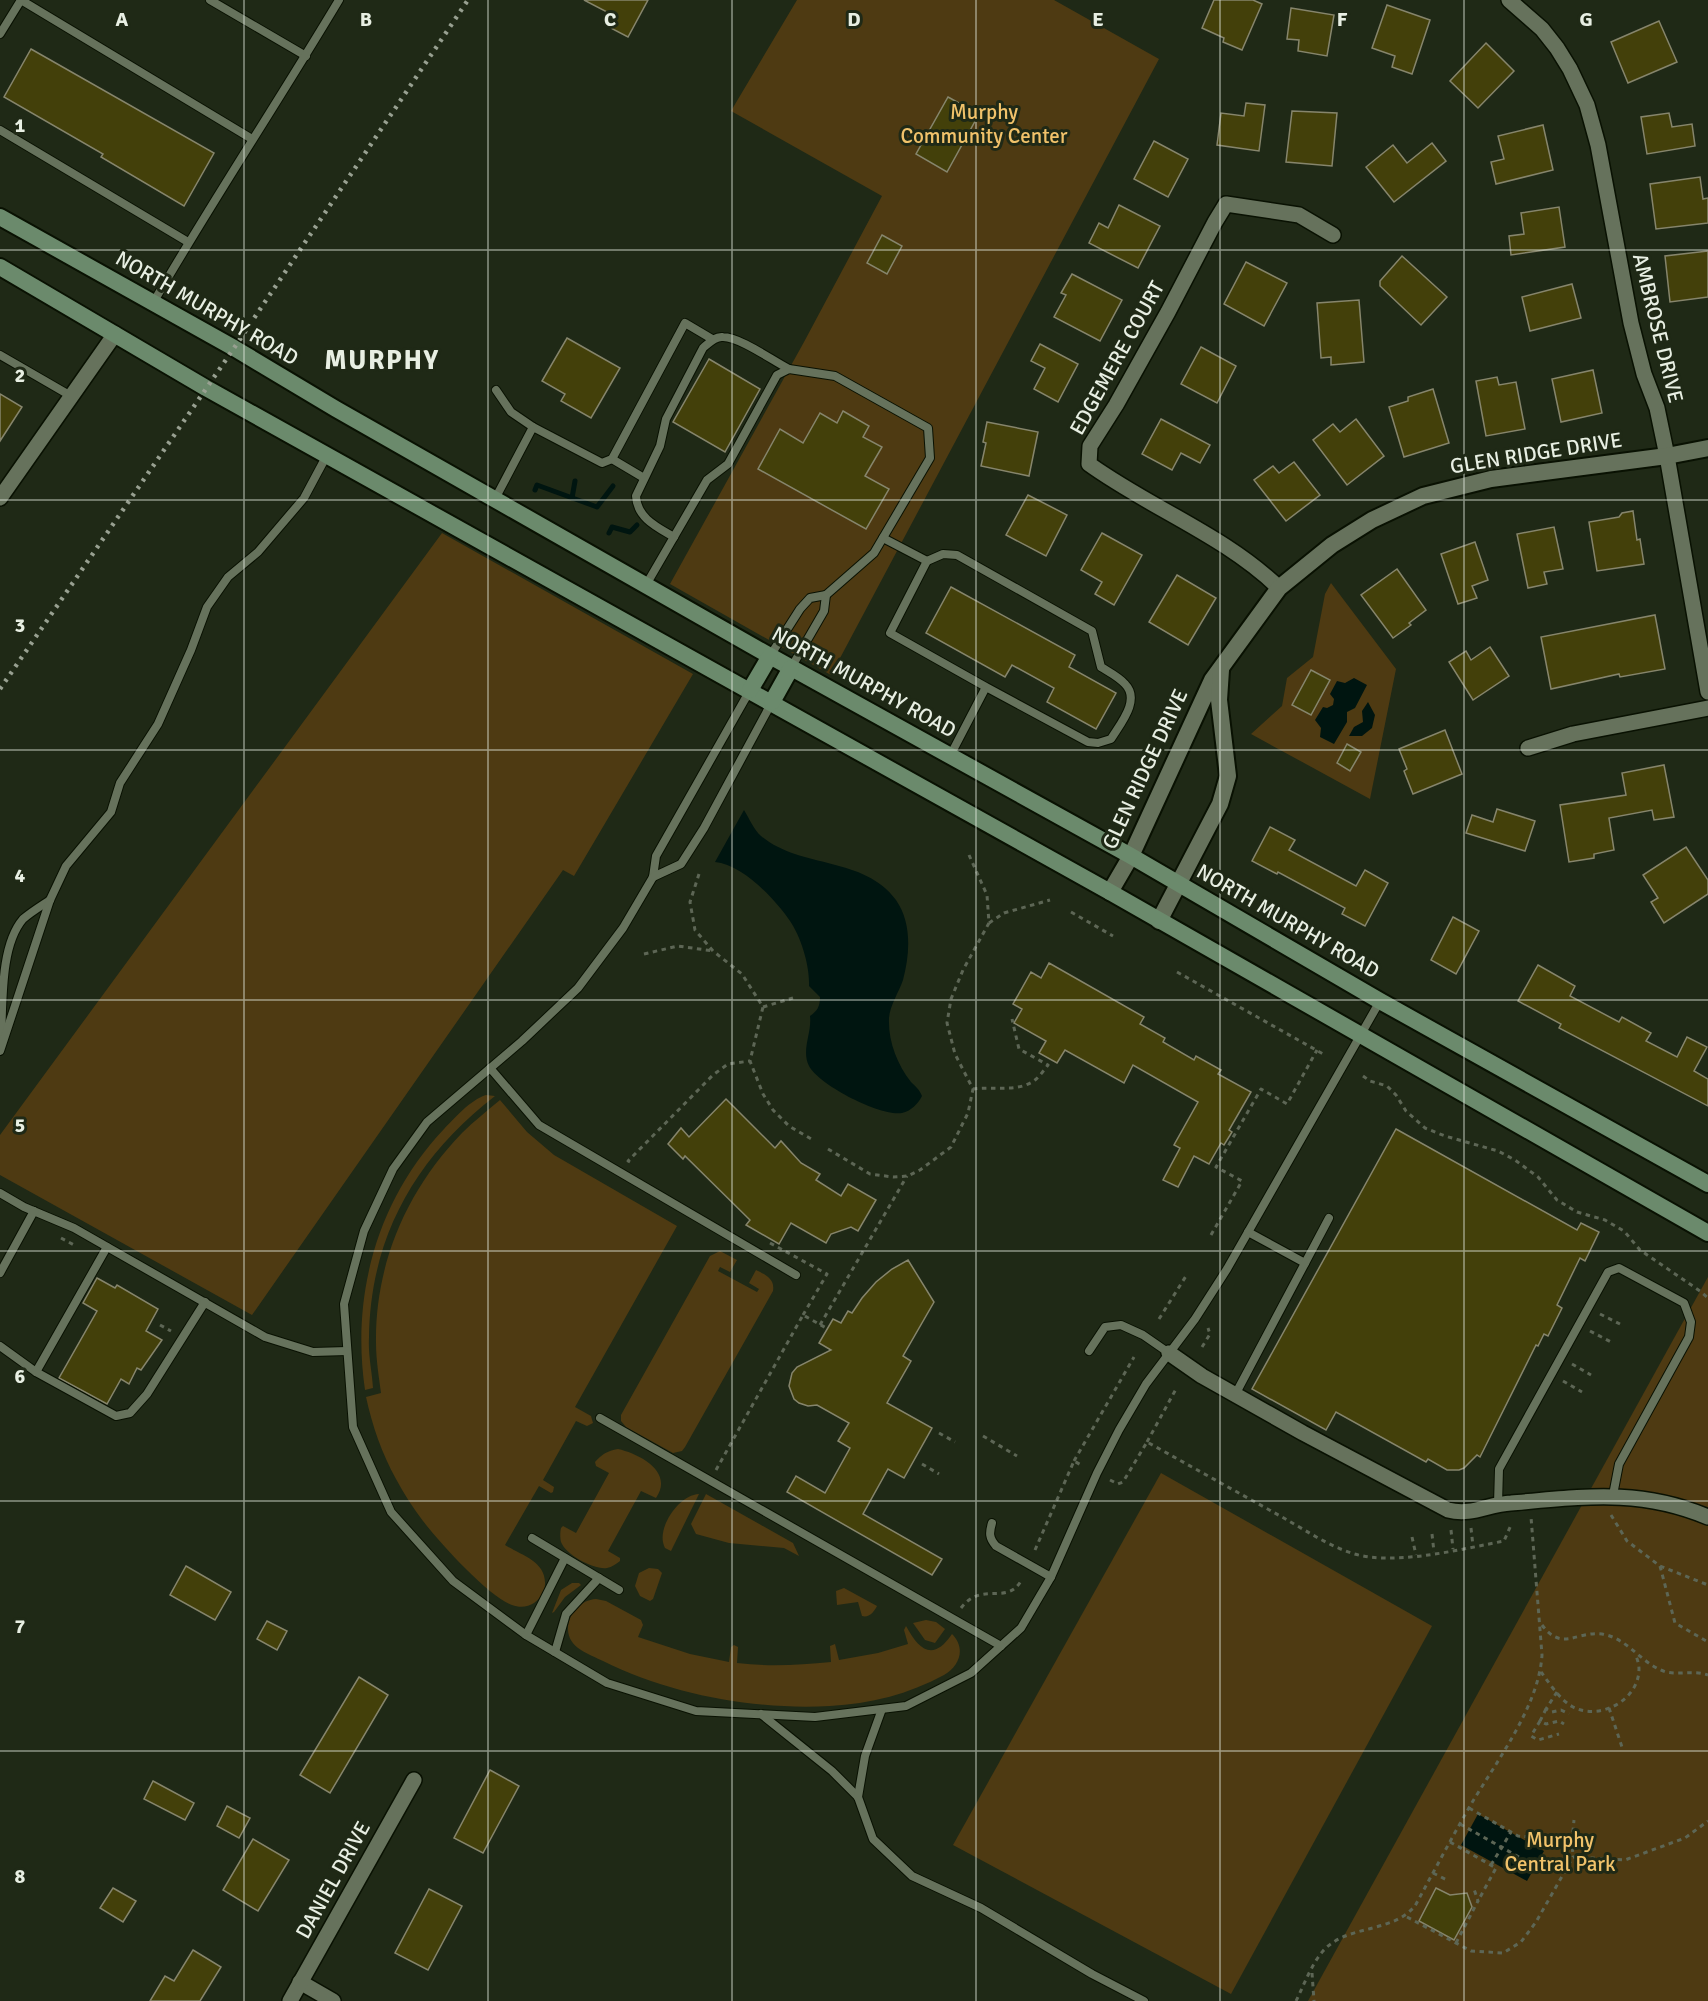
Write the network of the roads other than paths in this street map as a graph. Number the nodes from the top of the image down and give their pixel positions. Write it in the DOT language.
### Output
graph roads {
  1 [pos="21,0"];
  2 [pos="210,0"];
  3 [pos="339,0"];
  4 [pos="1509,0"];
  5 [pos="0,34"];
  6 [pos="306,56"];
  7 [pos="0,130"];
  8 [pos="252,139"];
  9 [pos="0,217"];
  10 [pos="1334,235"];
  11 [pos="188,242"];
  12 [pos="0,267"];
  13 [pos="153,303"];
  14 [pos="114,334"];
  15 [pos="712,339"];
  16 [pos="0,355"];
  17 [pos="789,369"];
  18 [pos="496,390"];
  19 [pos="71,396"];
  20 [pos="533,427"];
  21 [pos="1708,448"];
  22 [pos="327,455"];
  23 [pos="1667,456"];
  24 [pos="612,459"];
  25 [pos="644,478"];
  26 [pos="0,498"];
  27 [pos="495,499"];
  28 [pos="674,537"];
  29 [pos="883,538"];
  30 [pos="927,561"];
  31 [pos="646,585"];
  32 [pos="1279,588"];
  33 [pos="826,595"];
  34 [pos="770,656"];
  35 [pos="1221,666"];
  36 [pos="791,668"];
  37 [pos="986,687"];
  38 [pos="750,690"];
  39 [pos="1708,692"];
  40 [pos="772,702"];
  41 [pos="1708,708"];
  42 [pos="1528,748"];
  43 [pos="950,756"];
  44 [pos="1131,856"];
  45 [pos="652,877"];
  46 [pos="1179,884"];
  47 [pos="1110,892"];
  48 [pos="50,900"];
  49 [pos="1159,921"];
  50 [pos="1380,1001"];
  51 [pos="1360,1036"];
  52 [pos="0,1051"];
  53 [pos="490,1068"];
  54 [pos="1708,1184"];
  55 [pos="0,1193"];
  56 [pos="34,1211"];
  57 [pos="1329,1218"];
  58 [pos="1248,1232"];
  59 [pos="1708,1233"];
  60 [pos="107,1247"];
  61 [pos="1305,1263"];
  62 [pos="0,1273"];
  63 [pos="796,1275"];
  64 [pos="205,1302"];
  65 [pos="0,1346"];
  66 [pos="347,1351"];
  67 [pos="1089,1351"];
  68 [pos="1169,1353"];
  69 [pos="36,1372"];
  70 [pos="1235,1395"];
  71 [pos="600,1418"];
  72 [pos="1613,1496"];
  73 [pos="1498,1504"];
  74 [pos="1708,1517"];
  75 [pos="992,1523"];
  76 [pos="532,1538"];
  77 [pos="565,1558"];
  78 [pos="1051,1577"];
  79 [pos="599,1578"];
  80 [pos="619,1590"];
  81 [pos="526,1635"];
  82 [pos="1001,1646"];
  83 [pos="555,1652"];
  84 [pos="882,1709"];
  85 [pos="761,1714"];
  86 [pos="414,1780"];
  87 [pos="858,1797"];
  88 [pos="300,1982"];
  89 [pos="290,2001"];
  90 [pos="333,2001"];
  91 [pos="1144,2001"];
  1 -- 5 [label="lane"];
  1 -- 8 [label="lane"];
  2 -- 6 [label="lane"];
  3 -- 6 [label="lane"];
  4 -- 23 [label="street, AMBROSE DRIVE"];
  6 -- 8 [label="lane"];
  7 -- 11 [label="lane"];
  8 -- 11 [label="lane"];
  9 -- 13 [label="main road, NORTH MURPHY ROAD"];
  10 -- 32 [label="street, EDGEMERE COURT"];
  11 -- 13 [label="lane"];
  12 -- 14 [label="main road"];
  13 -- 27 [label="main road, NORTH MURPHY ROAD"];
  14 -- 19 [label="street"];
  14 -- 22 [label="main road"];
  15 -- 17 [label="lane"];
  15 -- 24 [label="lane"];
  15 -- 25 [label="lane"];
  16 -- 19 [label="lane"];
  17 -- 28 [label="lane"];
  17 -- 29 [label="lane"];
  18 -- 20 [label="lane"];
  19 -- 26 [label="street"];
  20 -- 24 [label="lane"];
  20 -- 27 [label="lane"];
  21 -- 23 [label="street, GLEN RIDGE DRIVE"];
  22 -- 38 [label="main road"];
  22 -- 48 [label="lane"];
  23 -- 32 [label="street, GLEN RIDGE DRIVE"];
  23 -- 39 [label="street, AMBROSE DRIVE"];
  24 -- 25 [label="lane"];
  25 -- 28 [label="lane"];
  27 -- 31 [label="main road, NORTH MURPHY ROAD"];
  28 -- 31 [label="lane"];
  29 -- 30 [label="lane"];
  29 -- 33 [label="lane"];
  30 -- 37 [label="lane"];
  30 -- 37 [label="lane"];
  31 -- 34 [label="main road, NORTH MURPHY ROAD"];
  32 -- 35 [label="street, GLEN RIDGE DRIVE"];
  33 -- 34 [label="lane"];
  33 -- 36 [label="lane"];
  34 -- 36 [label="main road, NORTH MURPHY ROAD"];
  34 -- 38 [label="main road"];
  35 -- 44 [label="street, GLEN RIDGE DRIVE"];
  35 -- 46 [label="street, GLEN RIDGE DRIVE"];
  36 -- 40 [label="main road"];
  36 -- 43 [label="main road, NORTH MURPHY ROAD"];
  37 -- 43 [label="lane"];
  38 -- 40 [label="main road"];
  38 -- 45 [label="lane"];
  40 -- 45 [label="lane"];
  40 -- 47 [label="main road"];
  41 -- 42 [label="street"];
  43 -- 44 [label="main road, NORTH MURPHY ROAD"];
  44 -- 46 [label="main road, NORTH MURPHY ROAD"];
  44 -- 47 [label="street, GLEN RIDGE DRIVE"];
  45 -- 53 [label="lane"];
  46 -- 49 [label="street, GLEN RIDGE DRIVE"];
  46 -- 50 [label="main road, NORTH MURPHY ROAD"];
  47 -- 49 [label="main road"];
  48 -- 52 [label="lane"];
  48 -- 52 [label="lane"];
  49 -- 51 [label="main road"];
  50 -- 51 [label="lane"];
  50 -- 54 [label="main road, NORTH MURPHY ROAD"];
  51 -- 58 [label="lane"];
  51 -- 59 [label="main road"];
  53 -- 63 [label="lane"];
  53 -- 66 [label="lane"];
  55 -- 56 [label="lane"];
  56 -- 60 [label="lane"];
  56 -- 62 [label="lane"];
  57 -- 61 [label="lane"];
  58 -- 61 [label="lane"];
  58 -- 68 [label="lane"];
  60 -- 64 [label="lane"];
  60 -- 69 [label="lane"];
  61 -- 70 [label="lane"];
  64 -- 66 [label="lane"];
  64 -- 69 [label="lane"];
  65 -- 69 [label="lane"];
  66 -- 81 [label="lane"];
  67 -- 68 [label="lane"];
  68 -- 70 [label="street"];
  68 -- 78 [label="lane"];
  70 -- 73 [label="street"];
  71 -- 82 [label="lane"];
  72 -- 73 [label="street"];
  72 -- 73 [label="lane"];
  72 -- 74 [label="street"];
  75 -- 78 [label="lane"];
  76 -- 77 [label="lane"];
  77 -- 79 [label="lane"];
  77 -- 81 [label="lane"];
  78 -- 82 [label="lane"];
  79 -- 80 [label="lane"];
  79 -- 83 [label="lane"];
  81 -- 83 [label="lane"];
  82 -- 84 [label="lane"];
  83 -- 85 [label="lane"];
  84 -- 85 [label="lane"];
  84 -- 87 [label="lane"];
  85 -- 87 [label="lane"];
  86 -- 88 [label="street, DANIEL DRIVE"];
  87 -- 91 [label="lane"];
  88 -- 89 [label="street, DANIEL DRIVE"];
  88 -- 90 [label="street"];
}
